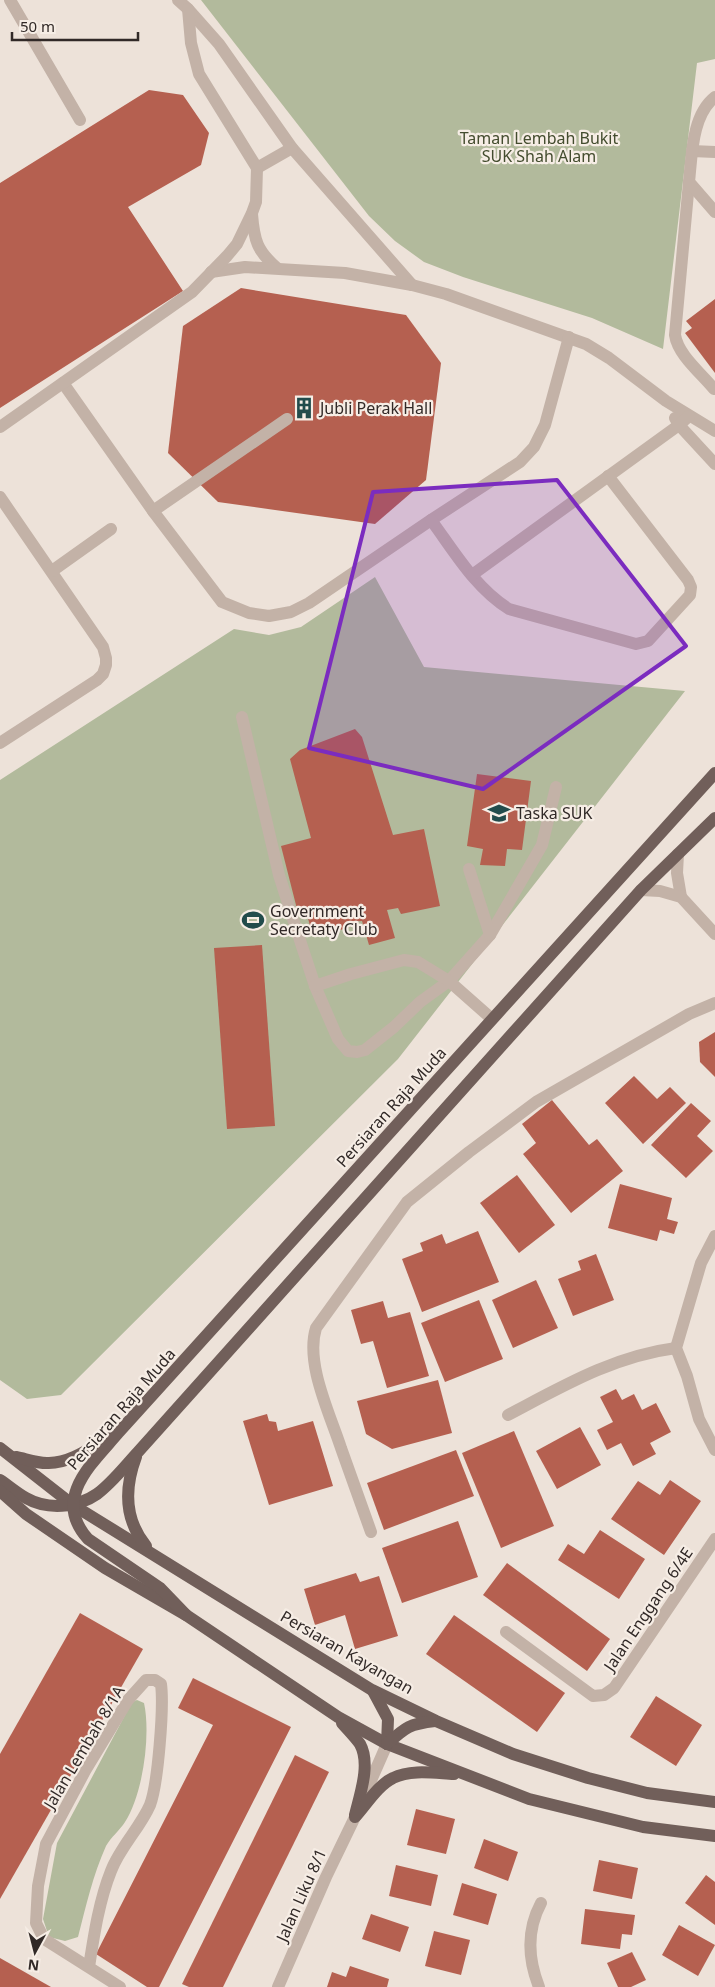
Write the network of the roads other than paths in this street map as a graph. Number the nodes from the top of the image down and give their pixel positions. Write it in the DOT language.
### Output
graph roads {
  1 [pos="10,0"];
  2 [pos="178,0"];
  3 [pos="188,9"];
  4 [pos="715,97"];
  5 [pos="80,120"];
  6 [pos="292,148"];
  7 [pos="692,151"];
  8 [pos="715,152"];
  9 [pos="257,168"];
  10 [pos="689,182"];
  11 [pos="715,212"];
  12 [pos="252,213"];
  13 [pos="278,268"];
  14 [pos="211,272"];
  15 [pos="412,285"];
  16 [pos="569,337"];
  17 [pos="63,382"];
  18 [pos="714,388"];
  19 [pos="666,400"];
  20 [pos="689,416"];
  21 [pos="287,419"];
  22 [pos="679,425"];
  23 [pos="0,427"];
  24 [pos="715,431"];
  25 [pos="715,464"];
  26 [pos="608,476"];
  27 [pos="0,497"];
  28 [pos="153,510"];
  29 [pos="431,520"];
  30 [pos="111,530"];
  31 [pos="52,571"];
  32 [pos="472,575"];
  33 [pos="242,717"];
  34 [pos="0,743"];
  35 [pos="715,774"];
  36 [pos="556,786"];
  37 [pos="715,818"];
  38 [pos="678,854"];
  39 [pos="469,869"];
  40 [pos="641,890"];
  41 [pos="681,897"];
  42 [pos="715,934"];
  43 [pos="490,935"];
  44 [pos="449,981"];
  45 [pos="315,986"];
  46 [pos="715,1003"];
  47 [pos="492,1019"];
  48 [pos="715,1236"];
  49 [pos="676,1348"];
  50 [pos="508,1415"];
  51 [pos="119,1432"];
  52 [pos="0,1448"];
  53 [pos="715,1450"];
  54 [pos="138,1452"];
  55 [pos="11,1456"];
  56 [pos="0,1480"];
  57 [pos="0,1491"];
  58 [pos="73,1505"];
  59 [pos="371,1532"];
  60 [pos="715,1539"];
  61 [pos="151,1553"];
  62 [pos="186,1615"];
  63 [pos="506,1632"];
  64 [pos="372,1690"];
  65 [pos="338,1717"];
  66 [pos="436,1721"];
  67 [pos="387,1744"];
  68 [pos="466,1774"];
  69 [pos="715,1802"];
  70 [pos="355,1817"];
  71 [pos="715,1836"];
  72 [pos="541,1903"];
  73 [pos="89,1967"];
  74 [pos="120,1987"];
  75 [pos="278,1987"];
  76 [pos="539,1987"];
  1 -- 5 [label="street"];
  2 -- 3 [label="street"];
  3 -- 6 [label="street"];
  3 -- 9 [label="street"];
  4 -- 7 [label="street"];
  6 -- 9 [label="street"];
  6 -- 15 [label="street"];
  7 -- 8 [label="street"];
  7 -- 10 [label="street"];
  9 -- 12 [label="street"];
  10 -- 11 [label="street"];
  10 -- 18 [label="street"];
  12 -- 13 [label="street"];
  12 -- 14 [label="street"];
  13 -- 14 [label="street"];
  13 -- 15 [label="street"];
  14 -- 17 [label="street"];
  15 -- 16 [label="street"];
  16 -- 19 [label="street"];
  16 -- 29 [label="street"];
  17 -- 23 [label="street"];
  17 -- 28 [label="street"];
  19 -- 20 [label="street"];
  19 -- 22 [label="street"];
  20 -- 22 [label="street"];
  20 -- 24 [label="street"];
  21 -- 28 [label="street"];
  22 -- 25 [label="street"];
  22 -- 26 [label="street"];
  26 -- 32 [label="street"];
  26 -- 32 [label="street"];
  27 -- 31 [label="street"];
  28 -- 29 [label="street"];
  29 -- 32 [label="street"];
  30 -- 31 [label="street"];
  31 -- 34 [label="street"];
  33 -- 45 [label="street"];
  35 -- 47 [label="main road, Persiaran Raja Muda"];
  36 -- 43 [label="street"];
  37 -- 38 [label="main road"];
  38 -- 40 [label="main road"];
  38 -- 41 [label="street"];
  39 -- 43 [label="street"];
  40 -- 41 [label="street"];
  40 -- 54 [label="main road"];
  41 -- 42 [label="street"];
  43 -- 44 [label="street"];
  44 -- 45 [label="street"];
  44 -- 45 [label="street"];
  44 -- 47 [label="street"];
  46 -- 59 [label="street"];
  47 -- 51 [label="main road, Persiaran Raja Muda"];
  48 -- 49 [label="street"];
  49 -- 50 [label="street"];
  49 -- 53 [label="street"];
  51 -- 55 [label="main road"];
  51 -- 58 [label="main road, Persiaran Raja Muda"];
  52 -- 55 [label="main road, Persiaran Kayangan"];
  54 -- 58 [label="main road"];
  54 -- 61 [label="main road"];
  55 -- 58 [label="main road, Persiaran Kayangan"];
  56 -- 58 [label="main road"];
  57 -- 62 [label="main road"];
  58 -- 61 [label="main road, Persiaran Kayangan"];
  58 -- 62 [label="main road"];
  60 -- 63 [label="street, Jalan Enggang 6/4E"];
  61 -- 64 [label="main road, Persiaran Kayangan"];
  62 -- 65 [label="main road"];
  64 -- 66 [label="main road, Persiaran Kayangan"];
  64 -- 67 [label="main road"];
  65 -- 67 [label="main road"];
  65 -- 70 [label="main road"];
  66 -- 67 [label="main road"];
  66 -- 69 [label="main road, Persiaran Kayangan"];
  67 -- 68 [label="main road"];
  67 -- 70 [label="street, Jalan Liku 8/1"];
  68 -- 70 [label="main road"];
  68 -- 71 [label="main road"];
  70 -- 75 [label="street, Jalan Liku 8/1"];
  72 -- 76 [label="street"];
  73 -- 73 [label="street, Jalan Lembah 8/1A"];
  73 -- 74 [label="street, Jalan Lembah 8/1A"];
}
